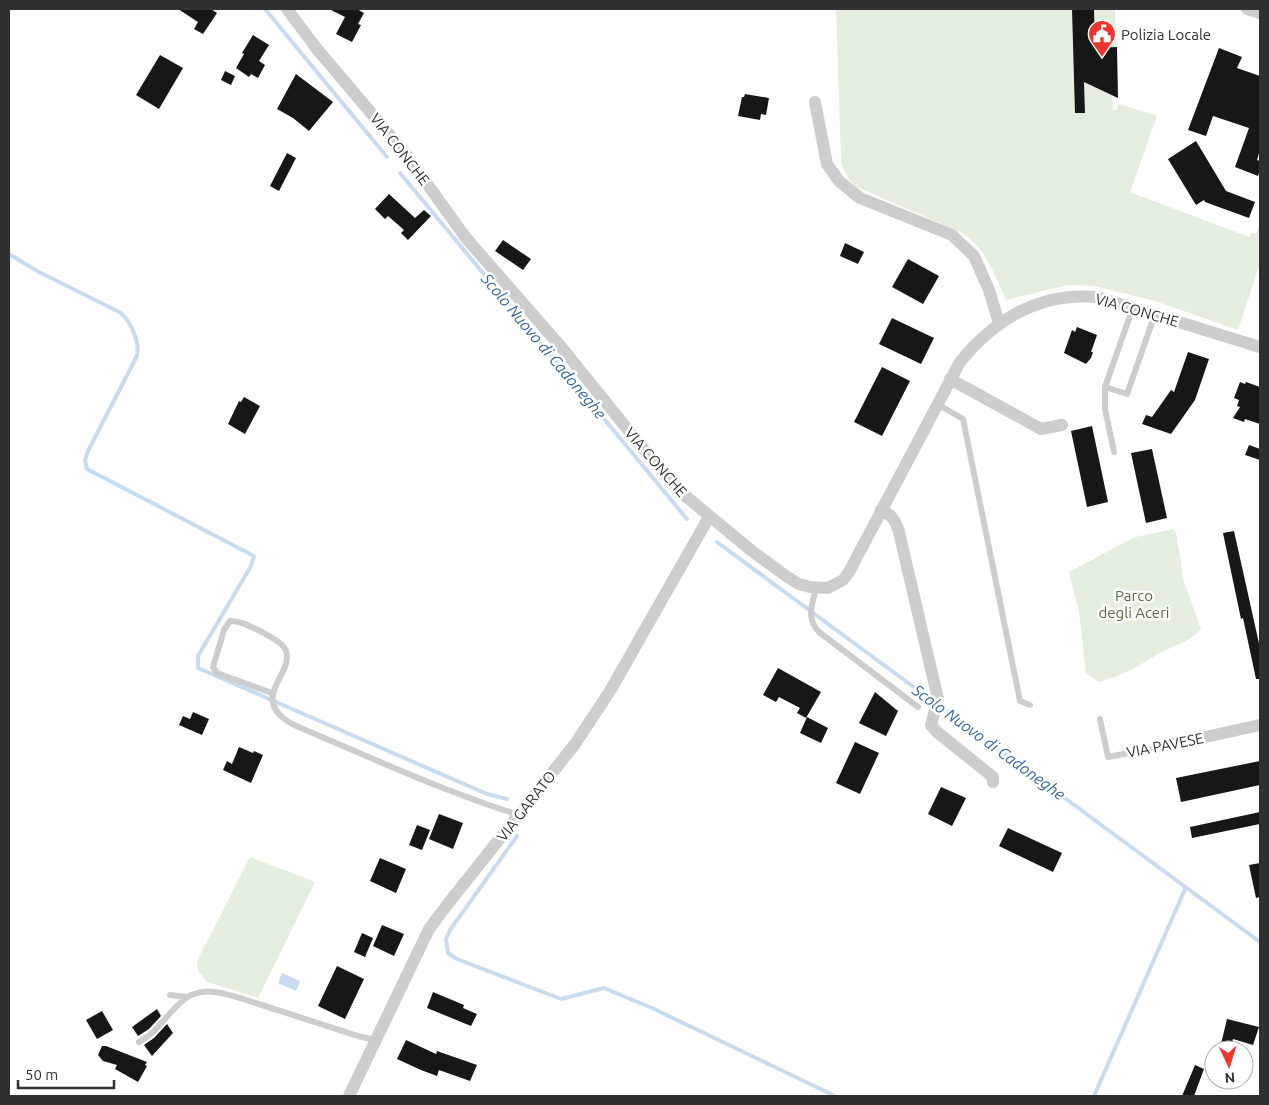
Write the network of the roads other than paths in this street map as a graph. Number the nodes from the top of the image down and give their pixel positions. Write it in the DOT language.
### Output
graph roads {
  1 [pos="287,9"];
  2 [pos="1247,9"];
  3 [pos="1260,13"];
  4 [pos="815,102"];
  5 [pos="1133,307"];
  6 [pos="1155,314"];
  7 [pos="1000,323"];
  8 [pos="1260,347"];
  9 [pos="950,379"];
  10 [pos="1105,387"];
  11 [pos="937,404"];
  12 [pos="1062,425"];
  13 [pos="1114,452"];
  14 [pos="881,510"];
  15 [pos="709,517"];
  16 [pos="816,588"];
  17 [pos="272,693"];
  18 [pos="1030,705"];
  19 [pos="918,707"];
  20 [pos="1100,719"];
  21 [pos="1260,726"];
  22 [pos="1169,745"];
  23 [pos="993,782"];
  24 [pos="519,815"];
  25 [pos="170,994"];
  26 [pos="187,997"];
  27 [pos="375,1040"];
  28 [pos="139,1042"];
  29 [pos="349,1096"];
  1 -- 15 [label="street, VIA CONCHE"];
  2 -- 3 [label="street"];
  4 -- 7 [label="street"];
  5 -- 6 [label="street, VIA CONCHE"];
  5 -- 7 [label="street, VIA CONCHE"];
  5 -- 10 [label="lane"];
  6 -- 8 [label="street, VIA CONCHE"];
  6 -- 10 [label="lane"];
  7 -- 9 [label="street, VIA CONCHE"];
  9 -- 11 [label="street, VIA CONCHE"];
  9 -- 12 [label="street"];
  10 -- 13 [label="lane"];
  11 -- 14 [label="street, VIA CONCHE"];
  11 -- 18 [label="lane"];
  14 -- 16 [label="street, VIA CONCHE"];
  14 -- 23 [label="street"];
  15 -- 16 [label="street, VIA CONCHE"];
  15 -- 24 [label="street, VIA GARATO"];
  16 -- 19 [label="lane"];
  17 -- 17 [label="lane"];
  17 -- 24 [label="lane"];
  20 -- 22 [label="lane, VIA PAVESE"];
  21 -- 22 [label="street, VIA PAVESE"];
  24 -- 27 [label="street, VIA GARATO"];
  25 -- 26 [label="lane"];
  26 -- 27 [label="lane"];
  26 -- 28 [label="lane"];
  27 -- 29 [label="street, VIA GARATO"];
}
